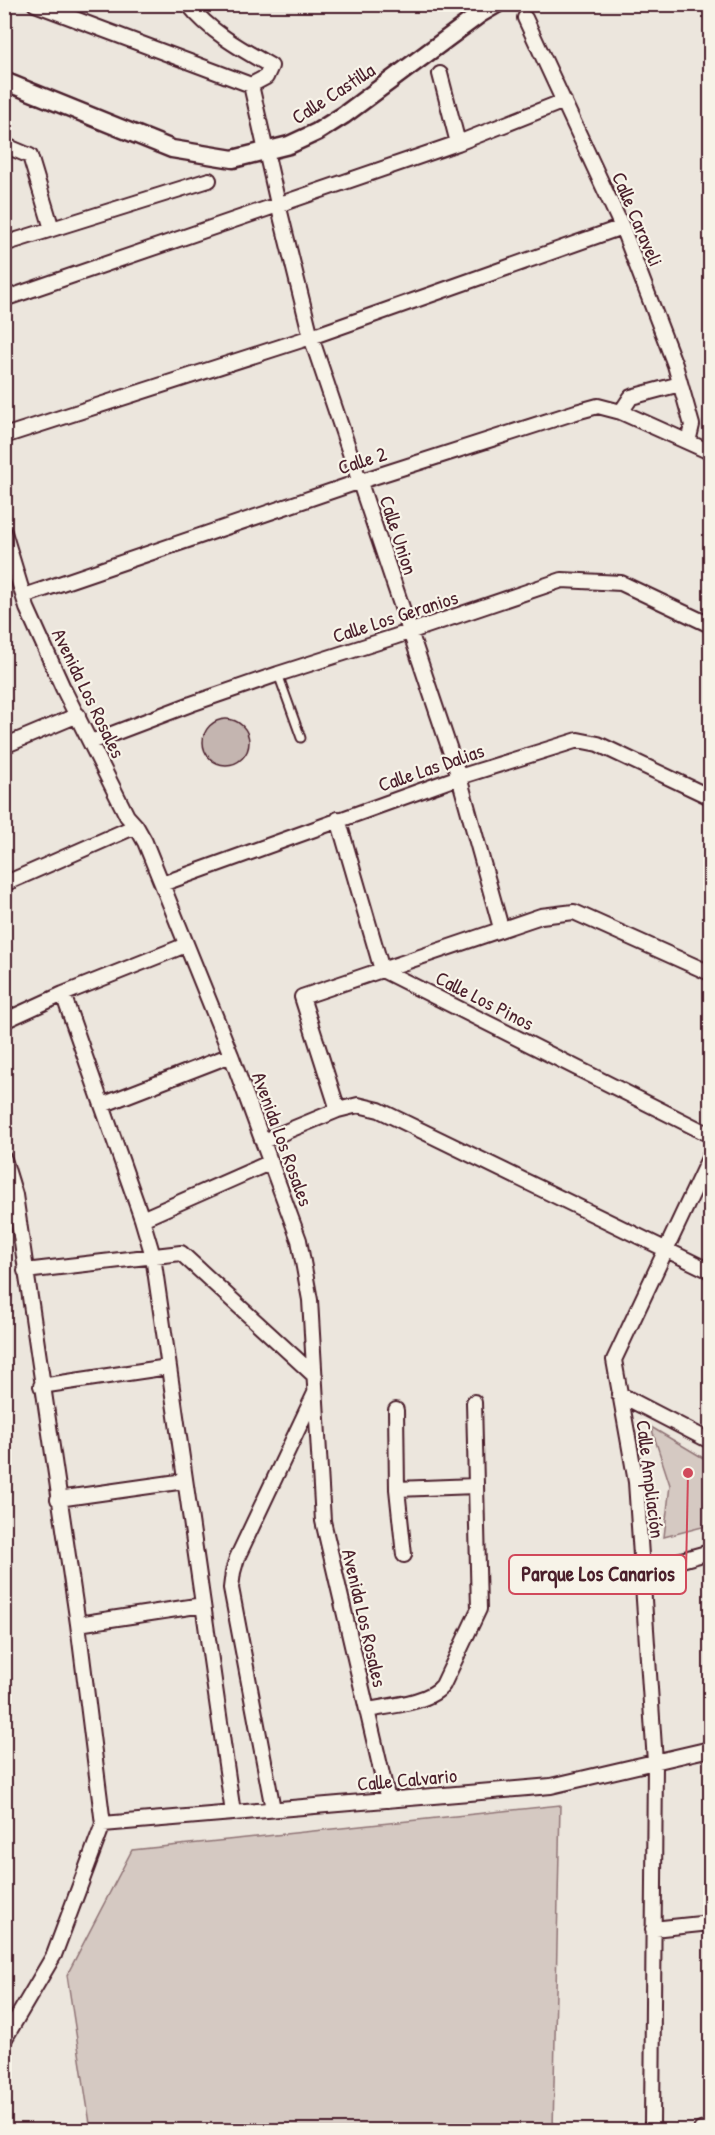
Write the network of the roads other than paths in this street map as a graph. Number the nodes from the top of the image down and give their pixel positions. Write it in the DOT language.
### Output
graph roads {
  1 [pos="35,4"];
  2 [pos="188,4"];
  3 [pos="497,4"];
  4 [pos="59,8"];
  5 [pos="479,9"];
  6 [pos="525,18"];
  7 [pos="440,74"];
  8 [pos="4,81"];
  9 [pos="251,85"];
  10 [pos="564,101"];
  11 [pos="458,143"];
  12 [pos="4,145"];
  13 [pos="266,152"];
  14 [pos="209,180"];
  15 [pos="278,204"];
  16 [pos="622,227"];
  17 [pos="52,229"];
  18 [pos="4,244"];
  19 [pos="4,299"];
  20 [pos="311,337"];
  21 [pos="680,384"];
  22 [pos="621,412"];
  23 [pos="4,436"];
  24 [pos="688,442"];
  25 [pos="711,452"];
  26 [pos="361,481"];
  27 [pos="4,532"];
  28 [pos="7,552"];
  29 [pos="24,596"];
  30 [pos="711,625"];
  31 [pos="410,632"];
  32 [pos="278,674"];
  33 [pos="78,715"];
  34 [pos="300,738"];
  35 [pos="91,742"];
  36 [pos="4,746"];
  37 [pos="459,777"];
  38 [pos="711,797"];
  39 [pos="338,819"];
  40 [pos="136,826"];
  41 [pos="4,884"];
  42 [pos="162,884"];
  43 [pos="501,928"];
  44 [pos="186,945"];
  45 [pos="382,970"];
  46 [pos="711,973"];
  47 [pos="63,994"];
  48 [pos="4,1022"];
  49 [pos="231,1054"];
  50 [pos="102,1105"];
  51 [pos="338,1110"];
  52 [pos="711,1135"];
  53 [pos="263,1141"];
  54 [pos="711,1156"];
  55 [pos="4,1159"];
  56 [pos="271,1162"];
  57 [pos="142,1219"];
  58 [pos="667,1249"];
  59 [pos="153,1256"];
  60 [pos="25,1271"];
  61 [pos="711,1271"];
  62 [pos="168,1367"];
  63 [pos="315,1376"];
  64 [pos="41,1386"];
  65 [pos="317,1390"];
  66 [pos="619,1394"];
  67 [pos="474,1402"];
  68 [pos="396,1410"];
  69 [pos="711,1441"];
  70 [pos="185,1482"];
  71 [pos="475,1486"];
  72 [pos="397,1489"];
  73 [pos="58,1499"];
  74 [pos="711,1552"];
  75 [pos="404,1555"];
  76 [pos="642,1570"];
  77 [pos="203,1605"];
  78 [pos="78,1624"];
  79 [pos="367,1710"];
  80 [pos="711,1749"];
  81 [pos="655,1762"];
  82 [pos="388,1800"];
  83 [pos="273,1809"];
  84 [pos="233,1813"];
  85 [pos="103,1824"];
  86 [pos="711,1923"];
  87 [pos="652,1929"];
  88 [pos="4,2040"];
  89 [pos="711,2127"];
  90 [pos="655,2130"];
  91 [pos="701,2130"];
  1 -- 4 [label="street"];
  2 -- 9 [label="street"];
  3 -- 5 [label="street, Calle Castilla"];
  4 -- 9 [label="street"];
  5 -- 13 [label="street, Calle Castilla"];
  6 -- 10 [label="street, Calle Caraveli"];
  7 -- 11 [label="street"];
  8 -- 13 [label="street, Calle Castilla"];
  9 -- 13 [label="street, Calle Union"];
  10 -- 11 [label="street"];
  10 -- 16 [label="street, Calle Caraveli"];
  11 -- 15 [label="street"];
  12 -- 17 [label="street"];
  13 -- 15 [label="street, Calle Union"];
  14 -- 17 [label="street"];
  15 -- 19 [label="street"];
  15 -- 20 [label="street, Calle Union"];
  16 -- 20 [label="street"];
  16 -- 21 [label="street, Calle Caraveli"];
  17 -- 18 [label="street"];
  20 -- 23 [label="street"];
  20 -- 26 [label="street, Calle Union"];
  21 -- 22 [label="street"];
  21 -- 24 [label="street, Calle Caraveli"];
  22 -- 24 [label="street, Calle 2"];
  22 -- 26 [label="street, Calle 2"];
  24 -- 25 [label="street, Calle 2"];
  26 -- 29 [label="street, Calle 2"];
  26 -- 31 [label="street, Calle Union"];
  27 -- 28 [label="street, Avenida Los Rosales"];
  28 -- 29 [label="street, Avenida Los Rosales"];
  29 -- 33 [label="street, Avenida Los Rosales"];
  30 -- 31 [label="street, Calle Los Geranios"];
  31 -- 32 [label="street, Calle Los Geranios"];
  31 -- 37 [label="street, Calle Union"];
  32 -- 34 [label="lane"];
  32 -- 35 [label="street, Calle Los Geranios"];
  33 -- 35 [label="street, Avenida Los Rosales"];
  33 -- 36 [label="street"];
  35 -- 40 [label="street, Avenida Los Rosales"];
  37 -- 38 [label="street, Calle Las Dalias"];
  37 -- 39 [label="street, Calle Las Dalias"];
  37 -- 43 [label="street, Calle Union"];
  39 -- 42 [label="street, Calle Las Dalias"];
  39 -- 45 [label="street"];
  40 -- 41 [label="street"];
  40 -- 42 [label="street, Avenida Los Rosales"];
  42 -- 44 [label="street, Avenida Los Rosales"];
  43 -- 45 [label="street"];
  43 -- 46 [label="street"];
  44 -- 47 [label="street"];
  44 -- 49 [label="street, Avenida Los Rosales"];
  45 -- 51 [label="street"];
  45 -- 52 [label="street, Calle Los Pinos"];
  47 -- 48 [label="street"];
  47 -- 50 [label="street"];
  49 -- 50 [label="street"];
  49 -- 53 [label="street, Avenida Los Rosales"];
  50 -- 57 [label="street"];
  51 -- 53 [label="street"];
  51 -- 58 [label="street"];
  53 -- 56 [label="street, Avenida Los Rosales"];
  54 -- 58 [label="street, Calle Ampliación"];
  55 -- 60 [label="street"];
  56 -- 57 [label="street"];
  56 -- 63 [label="street, Avenida Los Rosales"];
  57 -- 59 [label="street"];
  58 -- 61 [label="street"];
  58 -- 66 [label="street, Calle Ampliación"];
  59 -- 60 [label="street"];
  59 -- 62 [label="street"];
  59 -- 63 [label="street"];
  60 -- 64 [label="street"];
  62 -- 64 [label="street"];
  62 -- 70 [label="street"];
  63 -- 65 [label="street, Avenida Los Rosales"];
  64 -- 73 [label="street"];
  65 -- 79 [label="street, Avenida Los Rosales"];
  65 -- 83 [label="street"];
  66 -- 69 [label="street"];
  66 -- 76 [label="street, Calle Ampliación"];
  67 -- 71 [label="street"];
  68 -- 72 [label="street"];
  70 -- 73 [label="street"];
  70 -- 77 [label="street"];
  71 -- 72 [label="street"];
  71 -- 79 [label="street"];
  72 -- 75 [label="street"];
  73 -- 78 [label="street"];
  74 -- 76 [label="street"];
  76 -- 81 [label="street, Calle Ampliación"];
  77 -- 78 [label="street"];
  77 -- 84 [label="street"];
  78 -- 85 [label="street"];
  79 -- 82 [label="street, Avenida Los Rosales"];
  80 -- 81 [label="street, Calle Calvario"];
  81 -- 82 [label="street, Calle Calvario"];
  81 -- 87 [label="street, Calle Ampliación"];
  82 -- 83 [label="street, Calle Calvario"];
  83 -- 84 [label="street, Calle Calvario"];
  84 -- 85 [label="street, Calle Calvario"];
  85 -- 88 [label="street"];
  86 -- 87 [label="street"];
  87 -- 90 [label="street, Calle Ampliación"];
  89 -- 91 [label="street"];
}
